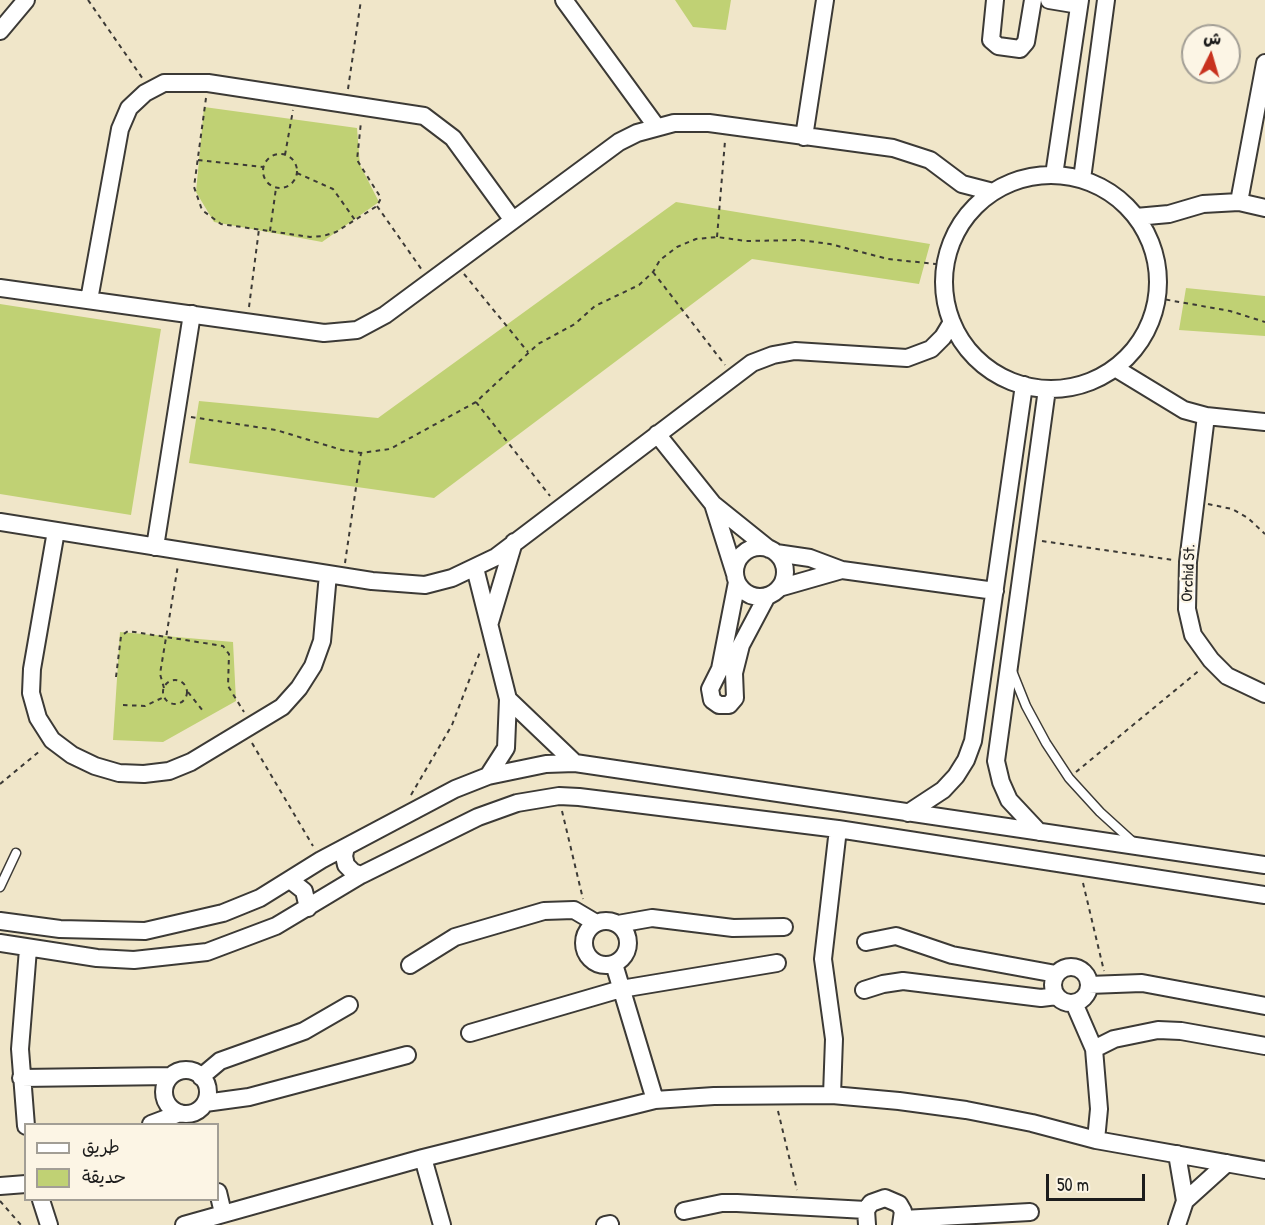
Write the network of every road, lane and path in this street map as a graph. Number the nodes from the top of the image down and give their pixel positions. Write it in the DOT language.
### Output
graph roads {
  1 [pos="26,0"];
  2 [pos="88,0"];
  3 [pos="361,0"];
  4 [pos="564,0"];
  5 [pos="825,0"];
  6 [pos="995,0"];
  7 [pos="1033,0"];
  8 [pos="1049,0"];
  9 [pos="1106,0"];
  10 [pos="1079,2"];
  11 [pos="0,31"];
  12 [pos="1265,63"];
  13 [pos="208,83"];
  14 [pos="150,90"];
  15 [pos="296,96"];
  16 [pos="355,104"];
  17 [pos="656,126"];
  18 [pos="727,126"];
  19 [pos="804,137"];
  20 [pos="285,155"];
  21 [pos="198,160"];
  22 [pos="263,167"];
  23 [pos="297,172"];
  24 [pos="1054,175"];
  25 [pos="1082,179"];
  26 [pos="962,184"];
  27 [pos="276,188"];
  28 [pos="993,192"];
  29 [pos="1239,202"];
  30 [pos="377,206"];
  31 [pos="1265,208"];
  32 [pos="968,214"];
  33 [pos="1169,214"];
  34 [pos="1136,217"];
  35 [pos="512,219"];
  36 [pos="355,220"];
  37 [pos="259,230"];
  38 [pos="270,231"];
  39 [pos="717,237"];
  40 [pos="1149,237"];
  41 [pos="454,263"];
  42 [pos="945,265"];
  43 [pos="653,272"];
  44 [pos="430,281"];
  45 [pos="0,288"];
  46 [pos="1157,298"];
  47 [pos="89,300"];
  48 [pos="192,314"];
  49 [pos="247,322"];
  50 [pos="952,322"];
  51 [pos="1265,322"];
  52 [pos="931,349"];
  53 [pos="969,350"];
  54 [pos="528,352"];
  55 [pos="1129,356"];
  56 [pos="1115,368"];
  57 [pos="733,376"];
  58 [pos="1023,385"];
  59 [pos="1147,386"];
  60 [pos="1047,389"];
  61 [pos="476,402"];
  62 [pos="174,415"];
  63 [pos="1206,416"];
  64 [pos="1265,422"];
  65 [pos="657,434"];
  66 [pos="361,453"];
  67 [pos="713,504"];
  68 [pos="1195,504"];
  69 [pos="560,508"];
  70 [pos="0,522"];
  71 [pos="56,531"];
  72 [pos="1265,534"];
  73 [pos="1028,539"];
  74 [pos="514,543"];
  75 [pos="155,547"];
  76 [pos="180,551"];
  77 [pos="773,551"];
  78 [pos="1188,562"];
  79 [pos="476,568"];
  80 [pos="842,570"];
  81 [pos="336,576"];
  82 [pos="736,578"];
  83 [pos="995,591"];
  84 [pos="773,592"];
  85 [pos="489,623"];
  86 [pos="166,638"];
  87 [pos="1211,660"];
  88 [pos="1011,668"];
  89 [pos="116,677"];
  90 [pos="164,688"];
  91 [pos="188,692"];
  92 [pos="1265,694"];
  93 [pos="164,697"];
  94 [pos="508,699"];
  95 [pos="123,705"];
  96 [pos="203,711"];
  97 [pos="248,728"];
  98 [pos="52,740"];
  99 [pos="575,763"];
  100 [pos="488,776"];
  101 [pos="1069,778"];
  102 [pos="0,784"];
  103 [pos="559,796"];
  104 [pos="908,813"];
  105 [pos="395,820"];
  106 [pos="838,829"];
  107 [pos="1039,832"];
  108 [pos="346,847"];
  109 [pos="1140,848"];
  110 [pos="16,853"];
  111 [pos="321,860"];
  112 [pos="1265,865"];
  113 [pos="1079,866"];
  114 [pos="362,875"];
  115 [pos="290,880"];
  116 [pos="0,888"];
  117 [pos="1265,895"];
  118 [pos="308,908"];
  119 [pos="592,919"];
  120 [pos="0,921"];
  121 [pos="618,924"];
  122 [pos="784,927"];
  123 [pos="866,942"];
  124 [pos="0,944"];
  125 [pos="28,949"];
  126 [pos="777,963"];
  127 [pos="614,964"];
  128 [pos="410,965"];
  129 [pos="1056,974"];
  130 [pos="1107,982"];
  131 [pos="1089,985"];
  132 [pos="621,989"];
  133 [pos="864,990"];
  134 [pos="1057,996"];
  135 [pos="1074,1003"];
  136 [pos="349,1005"];
  137 [pos="1265,1006"];
  138 [pos="470,1033"];
  139 [pos="1265,1046"];
  140 [pos="1094,1049"];
  141 [pos="407,1055"];
  142 [pos="171,1076"];
  143 [pos="201,1077"];
  144 [pos="21,1078"];
  145 [pos="773,1094"];
  146 [pos="832,1095"];
  147 [pos="654,1100"];
  148 [pos="194,1113"];
  149 [pos="26,1123"];
  150 [pos="158,1123"];
  151 [pos="1096,1140"];
  152 [pos="1177,1154"];
  153 [pos="423,1158"];
  154 [pos="1227,1163"];
  155 [pos="1265,1170"];
  156 [pos="24,1184"];
  157 [pos="0,1186"];
  158 [pos="219,1196"];
  159 [pos="0,1201"];
  160 [pos="41,1201"];
  161 [pos="1185,1201"];
  162 [pos="801,1207"];
  163 [pos="684,1211"];
  164 [pos="1030,1212"];
  165 [pos="223,1213"];
  166 [pos="867,1217"];
  167 [pos="902,1222"];
  168 [pos="21,1225"];
  169 [pos="50,1225"];
  170 [pos="184,1225"];
  171 [pos="442,1225"];
  172 [pos="1177,1225"];
  1 -- 11 [label="street"];
  2 -- 14 [label="path"];
  3 -- 16 [label="path"];
  4 -- 17 [label="street"];
  5 -- 19 [label="street"];
  6 -- 7 [label="street"];
  8 -- 10 [label="street"];
  9 -- 25 [label="street"];
  10 -- 24 [label="street"];
  12 -- 29 [label="street"];
  13 -- 14 [label="street"];
  13 -- 15 [label="street"];
  13 -- 21 [label="path"];
  14 -- 47 [label="street"];
  15 -- 16 [label="street"];
  15 -- 20 [label="path"];
  16 -- 30 [label="path"];
  16 -- 35 [label="street"];
  17 -- 18 [label="street"];
  17 -- 35 [label="street"];
  18 -- 19 [label="street"];
  18 -- 39 [label="path"];
  19 -- 26 [label="street"];
  20 -- 22 [label="path"];
  20 -- 23 [label="path"];
  21 -- 22 [label="path"];
  21 -- 37 [label="path"];
  22 -- 27 [label="path"];
  23 -- 27 [label="path"];
  23 -- 36 [label="path"];
  24 -- 25 [label="street"];
  24 -- 28 [label="street"];
  25 -- 34 [label="street"];
  26 -- 28 [label="street"];
  26 -- 32 [label="street"];
  27 -- 38 [label="path"];
  28 -- 32 [label="street"];
  29 -- 31 [label="street"];
  29 -- 33 [label="street"];
  30 -- 36 [label="path"];
  30 -- 44 [label="path"];
  32 -- 42 [label="street"];
  33 -- 34 [label="street"];
  33 -- 40 [label="street"];
  34 -- 40 [label="street"];
  35 -- 41 [label="street"];
  36 -- 38 [label="path"];
  37 -- 38 [label="path"];
  37 -- 49 [label="path"];
  39 -- 42 [label="path"];
  39 -- 43 [label="path"];
  40 -- 46 [label="street"];
  41 -- 44 [label="street"];
  41 -- 54 [label="path"];
  42 -- 50 [label="street"];
  43 -- 54 [label="path"];
  43 -- 57 [label="path"];
  44 -- 49 [label="street"];
  45 -- 47 [label="street"];
  46 -- 51 [label="path"];
  46 -- 55 [label="street"];
  47 -- 48 [label="street"];
  48 -- 49 [label="street"];
  48 -- 62 [label="street"];
  50 -- 52 [label="street"];
  50 -- 53 [label="street"];
  52 -- 53 [label="street"];
  52 -- 57 [label="street"];
  53 -- 58 [label="street"];
  54 -- 61 [label="path"];
  55 -- 56 [label="street"];
  55 -- 59 [label="street"];
  56 -- 59 [label="street"];
  56 -- 60 [label="street"];
  57 -- 65 [label="street"];
  58 -- 60 [label="street"];
  58 -- 83 [label="street"];
  59 -- 63 [label="street"];
  60 -- 73 [label="street"];
  61 -- 66 [label="path"];
  61 -- 69 [label="path"];
  62 -- 66 [label="path"];
  62 -- 75 [label="street"];
  63 -- 64 [label="street"];
  63 -- 68 [label="street, Orchid St."];
  65 -- 67 [label="street"];
  65 -- 69 [label="street"];
  66 -- 81 [label="path"];
  67 -- 77 [label="street"];
  67 -- 82 [label="street"];
  68 -- 72 [label="path"];
  68 -- 78 [label="street, Orchid St."];
  69 -- 74 [label="street"];
  70 -- 71 [label="street"];
  71 -- 75 [label="street"];
  71 -- 98 [label="street"];
  73 -- 78 [label="path"];
  73 -- 88 [label="street"];
  74 -- 79 [label="street"];
  74 -- 85 [label="street"];
  75 -- 76 [label="street"];
  76 -- 81 [label="street"];
  76 -- 86 [label="path"];
  77 -- 80 [label="street"];
  77 -- 82 [label="street"];
  77 -- 84 [label="street"];
  78 -- 87 [label="street, Orchid St."];
  79 -- 81 [label="street"];
  79 -- 85 [label="street"];
  80 -- 83 [label="street"];
  80 -- 84 [label="street"];
  81 -- 97 [label="street"];
  82 -- 84 [label="street"];
  82 -- 84 [label="street"];
  83 -- 104 [label="street"];
  85 -- 94 [label="street"];
  85 -- 105 [label="path"];
  86 -- 89 [label="path"];
  86 -- 90 [label="path"];
  86 -- 97 [label="path"];
  87 -- 92 [label="street, Orchid St."];
  87 -- 101 [label="path"];
  88 -- 101 [label="lane"];
  88 -- 107 [label="street"];
  90 -- 91 [label="path"];
  90 -- 93 [label="path"];
  91 -- 93 [label="path"];
  91 -- 96 [label="path"];
  93 -- 95 [label="path"];
  94 -- 99 [label="street"];
  94 -- 100 [label="street"];
  97 -- 98 [label="street"];
  97 -- 111 [label="path"];
  98 -- 102 [label="path"];
  99 -- 100 [label="street"];
  99 -- 104 [label="street"];
  100 -- 105 [label="street"];
  101 -- 109 [label="lane"];
  103 -- 106 [label="street"];
  103 -- 114 [label="street"];
  103 -- 119 [label="path"];
  104 -- 107 [label="street"];
  105 -- 108 [label="street"];
  106 -- 113 [label="street"];
  106 -- 146 [label="street"];
  107 -- 109 [label="street"];
  108 -- 111 [label="street"];
  108 -- 114 [label="street"];
  109 -- 112 [label="street"];
  110 -- 116 [label="lane"];
  111 -- 115 [label="street"];
  113 -- 117 [label="street"];
  113 -- 130 [label="path"];
  114 -- 118 [label="street"];
  115 -- 118 [label="street"];
  115 -- 120 [label="street"];
  118 -- 125 [label="street"];
  119 -- 121 [label="street"];
  119 -- 127 [label="street"];
  119 -- 128 [label="street"];
  121 -- 122 [label="street"];
  121 -- 127 [label="street"];
  123 -- 129 [label="street"];
  124 -- 125 [label="street"];
  125 -- 144 [label="street"];
  126 -- 132 [label="street"];
  127 -- 132 [label="street"];
  129 -- 131 [label="street"];
  129 -- 134 [label="street"];
  130 -- 131 [label="street"];
  130 -- 137 [label="street"];
  131 -- 135 [label="street"];
  132 -- 138 [label="street"];
  132 -- 147 [label="street"];
  133 -- 134 [label="street"];
  134 -- 135 [label="street"];
  135 -- 140 [label="street"];
  136 -- 143 [label="street"];
  139 -- 140 [label="street"];
  140 -- 151 [label="street"];
  141 -- 148 [label="street"];
  142 -- 143 [label="street"];
  142 -- 144 [label="street"];
  142 -- 148 [label="street"];
  143 -- 148 [label="street"];
  144 -- 149 [label="street"];
  145 -- 146 [label="street"];
  145 -- 147 [label="street"];
  145 -- 162 [label="path"];
  146 -- 151 [label="street"];
  147 -- 153 [label="street"];
  148 -- 150 [label="street"];
  151 -- 152 [label="street"];
  152 -- 154 [label="street"];
  152 -- 161 [label="street"];
  153 -- 165 [label="street"];
  153 -- 171 [label="street"];
  154 -- 155 [label="street"];
  154 -- 161 [label="street"];
  156 -- 157 [label="street"];
  158 -- 165 [label="street"];
  159 -- 168 [label="path"];
  160 -- 169 [label="street"];
  161 -- 172 [label="street"];
  162 -- 163 [label="street"];
  162 -- 166 [label="street"];
  164 -- 167 [label="street"];
  165 -- 170 [label="street"];
  166 -- 167 [label="street"];
}
